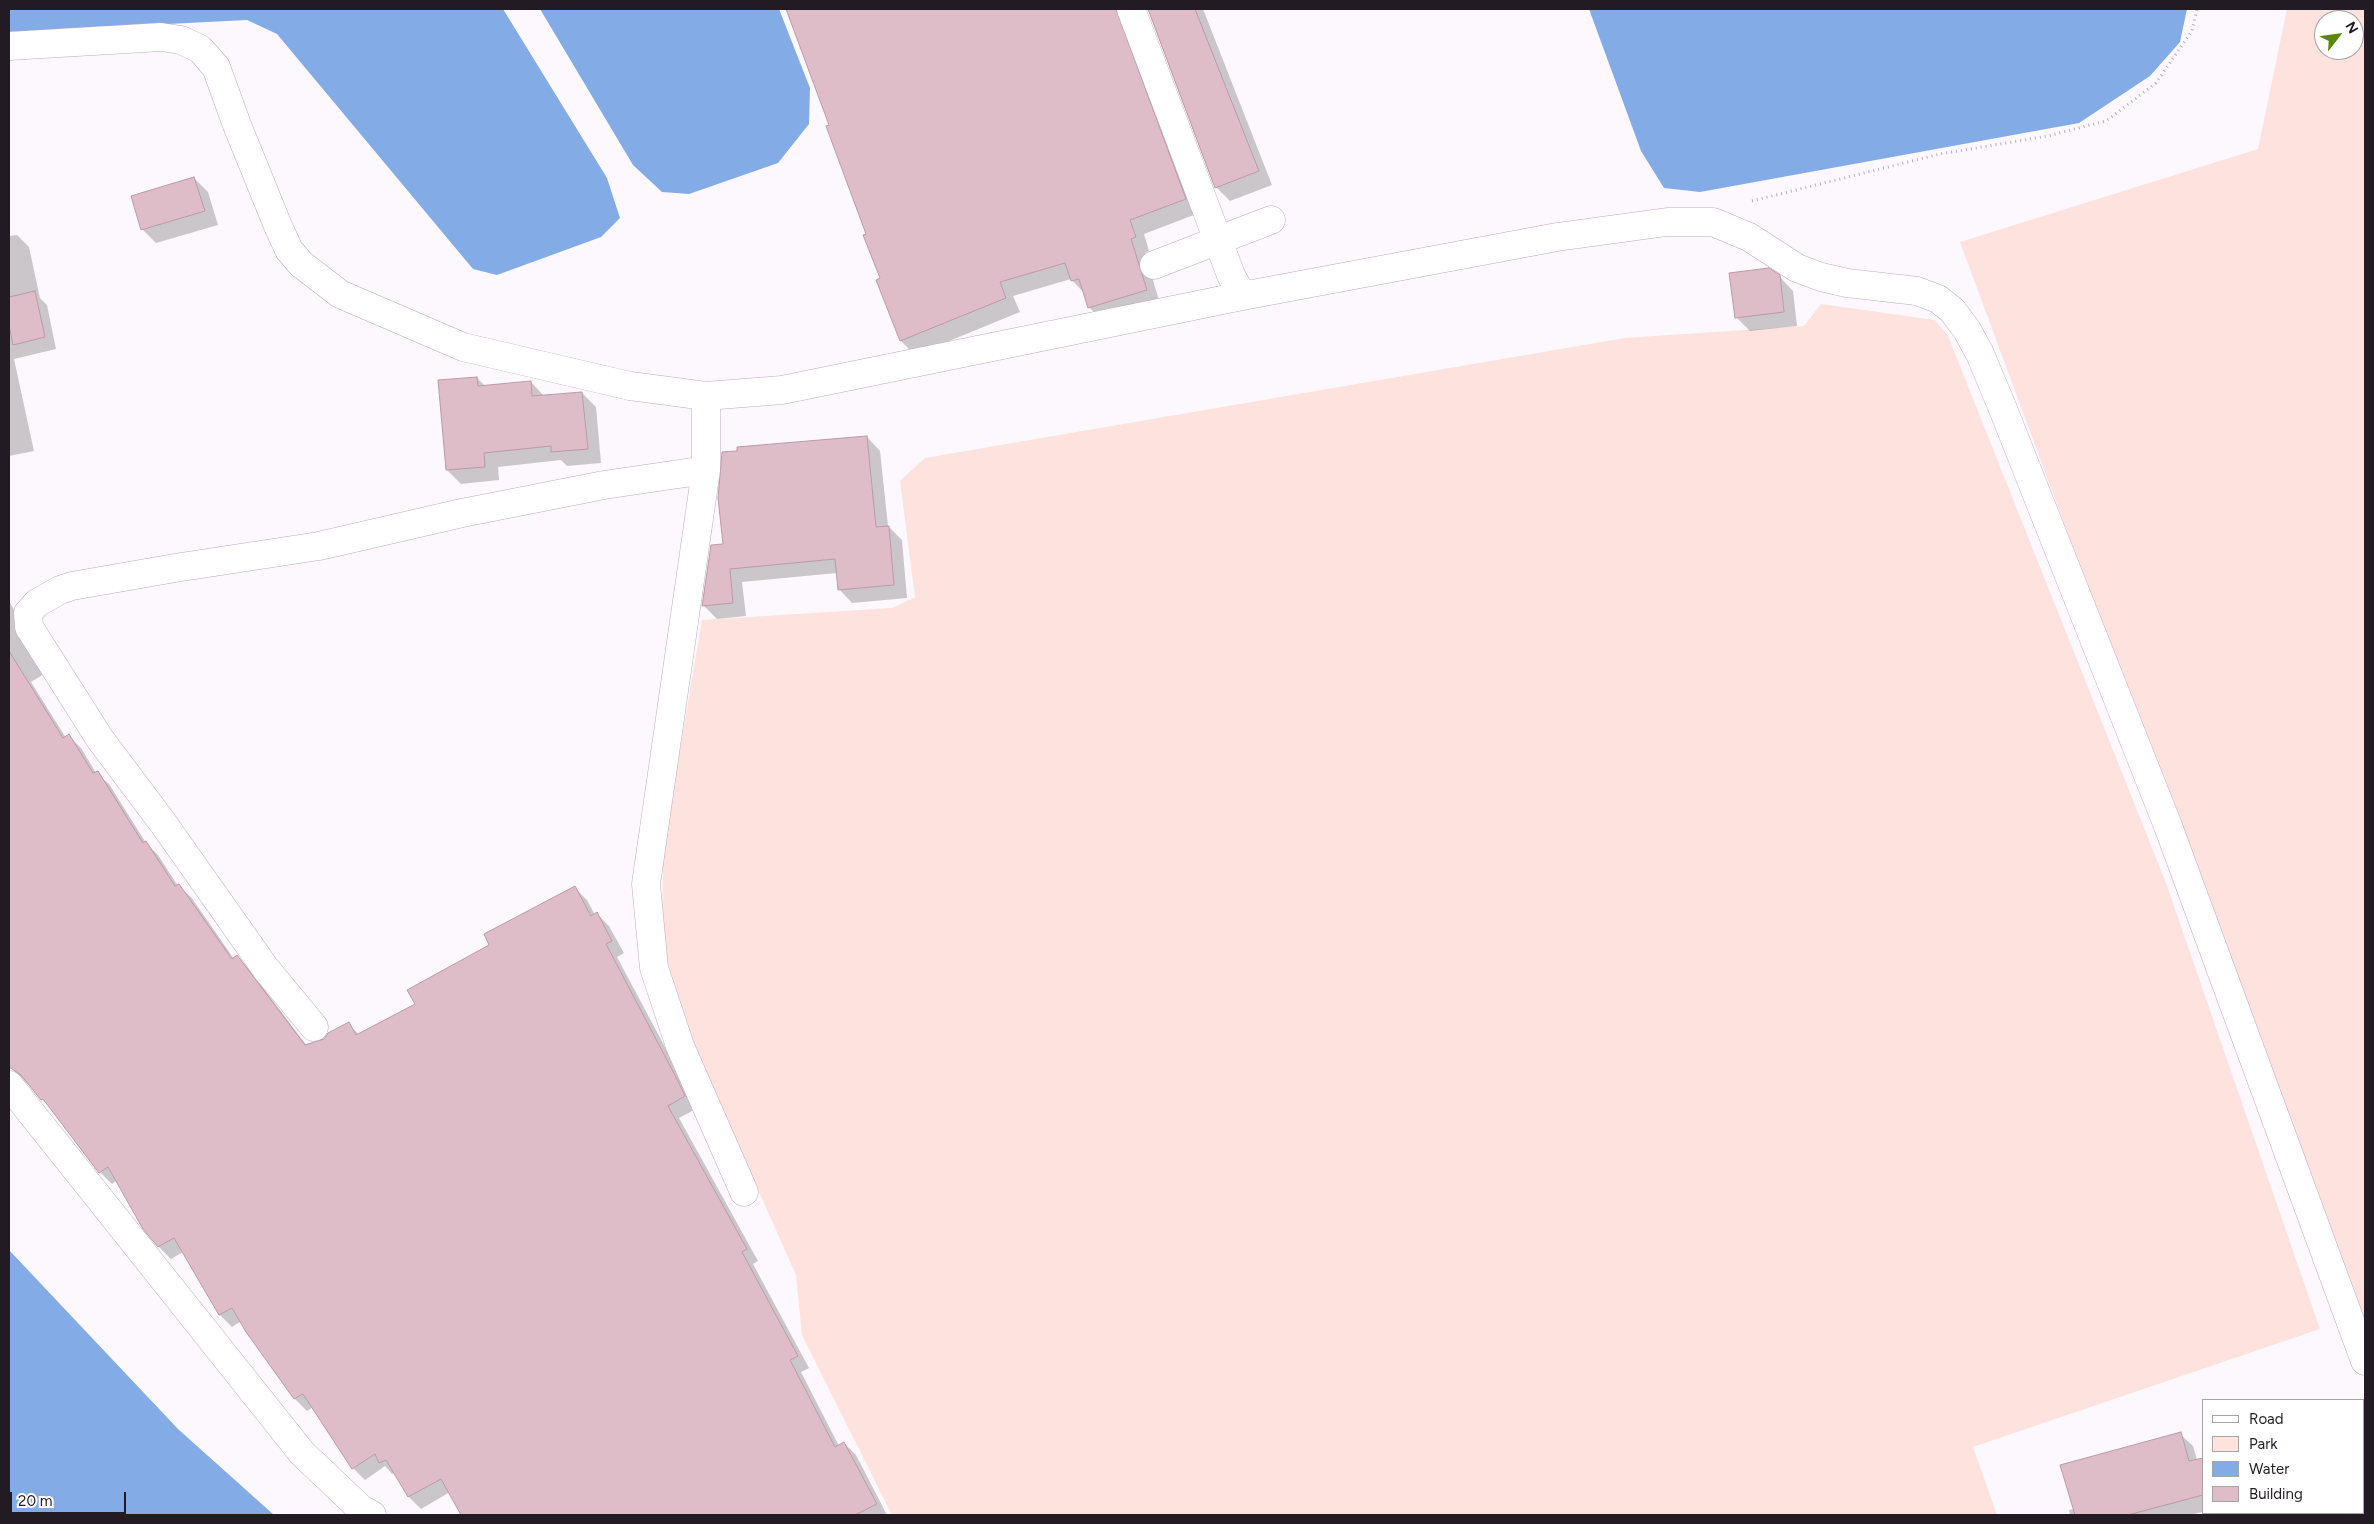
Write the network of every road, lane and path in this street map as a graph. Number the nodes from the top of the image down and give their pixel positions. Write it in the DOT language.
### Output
graph roads {
  1 [pos="1131,9"];
  2 [pos="2197,9"];
  3 [pos="9,46"];
  4 [pos="1751,201"];
  5 [pos="1271,220"];
  6 [pos="1218,240"];
  7 [pos="1154,265"];
  8 [pos="1242,296"];
  9 [pos="706,407"];
  10 [pos="706,464"];
  11 [pos="314,1027"];
  12 [pos="9,1085"];
  13 [pos="744,1192"];
  14 [pos="2365,1360"];
  15 [pos="372,1515"];
  1 -- 6 [label="street"];
  2 -- 4 [label="path"];
  3 -- 9 [label="street"];
  5 -- 6 [label="street"];
  6 -- 7 [label="street"];
  6 -- 8 [label="street"];
  8 -- 9 [label="street"];
  8 -- 14 [label="street"];
  9 -- 10 [label="street"];
  10 -- 11 [label="street"];
  10 -- 13 [label="street"];
  12 -- 15 [label="street"];
}
